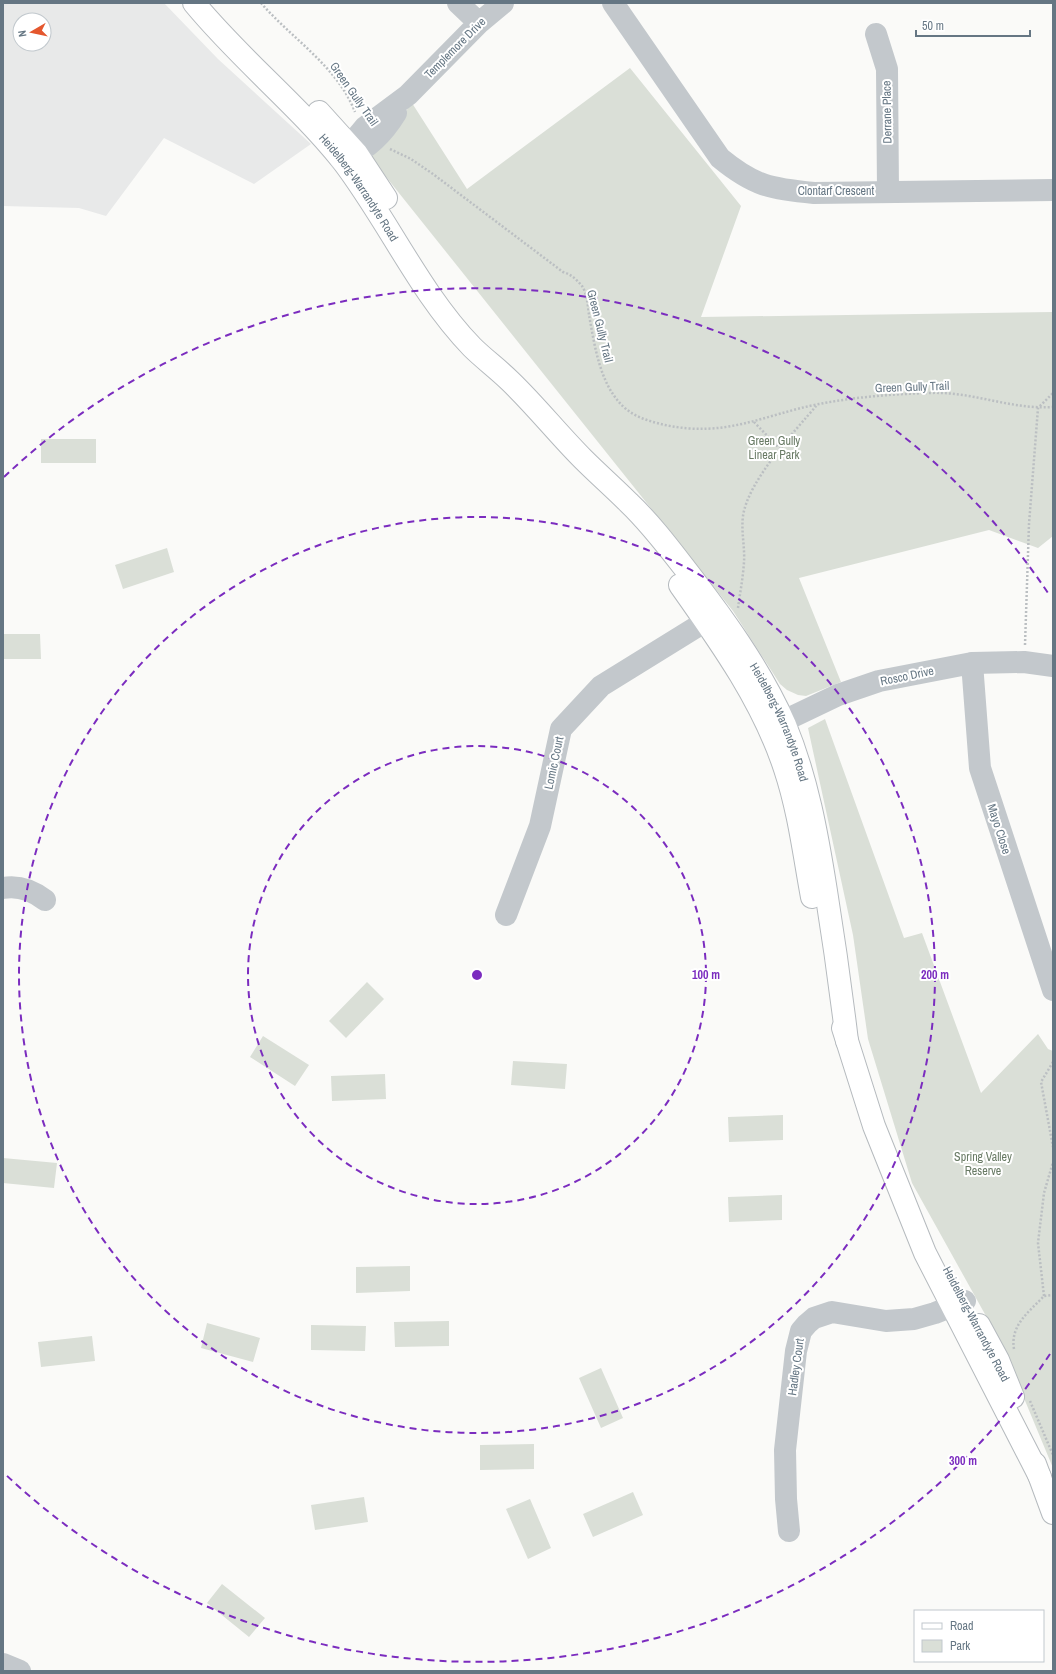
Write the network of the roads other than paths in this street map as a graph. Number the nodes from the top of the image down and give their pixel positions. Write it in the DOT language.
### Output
graph roads {
  1 [pos="194,3"];
  2 [pos="202,3"];
  3 [pos="458,3"];
  4 [pos="503,3"];
  5 [pos="613,3"];
  6 [pos="479,23"];
  7 [pos="876,34"];
  8 [pos="349,153"];
  9 [pos="1053,190"];
  10 [pos="888,191"];
  11 [pos="721,615"];
  12 [pos="972,663"];
  13 [pos="1053,666"];
  14 [pos="776,725"];
  15 [pos="3,888"];
  16 [pos="45,900"];
  17 [pos="506,915"];
  18 [pos="1053,990"];
  19 [pos="959,1303"];
  20 [pos="1053,1514"];
  21 [pos="789,1531"];
  1 -- 8 [label="main road, Heidelberg-Warrandyte Road"];
  2 -- 8 [label="main road, Heidelberg-Warrandyte Road"];
  3 -- 6 [label="street"];
  4 -- 6 [label="street, Templemore Drive"];
  5 -- 10 [label="street, Clontarf Crescent"];
  6 -- 8 [label="street, Templemore Drive"];
  7 -- 10 [label="street, Derrane Place"];
  8 -- 11 [label="main road, Heidelberg-Warrandyte Road"];
  9 -- 10 [label="street, Clontarf Crescent"];
  11 -- 14 [label="main road, Heidelberg-Warrandyte Road"];
  11 -- 17 [label="street, Lomic Court"];
  12 -- 13 [label="street, Rosco Drive"];
  12 -- 14 [label="street, Rosco Drive"];
  12 -- 18 [label="street, Mayo Close"];
  14 -- 19 [label="main road, Heidelberg-Warrandyte Road"];
  15 -- 16 [label="street"];
  19 -- 20 [label="main road, Heidelberg-Warrandyte Road"];
  19 -- 21 [label="street, Hadley Court"];
}
